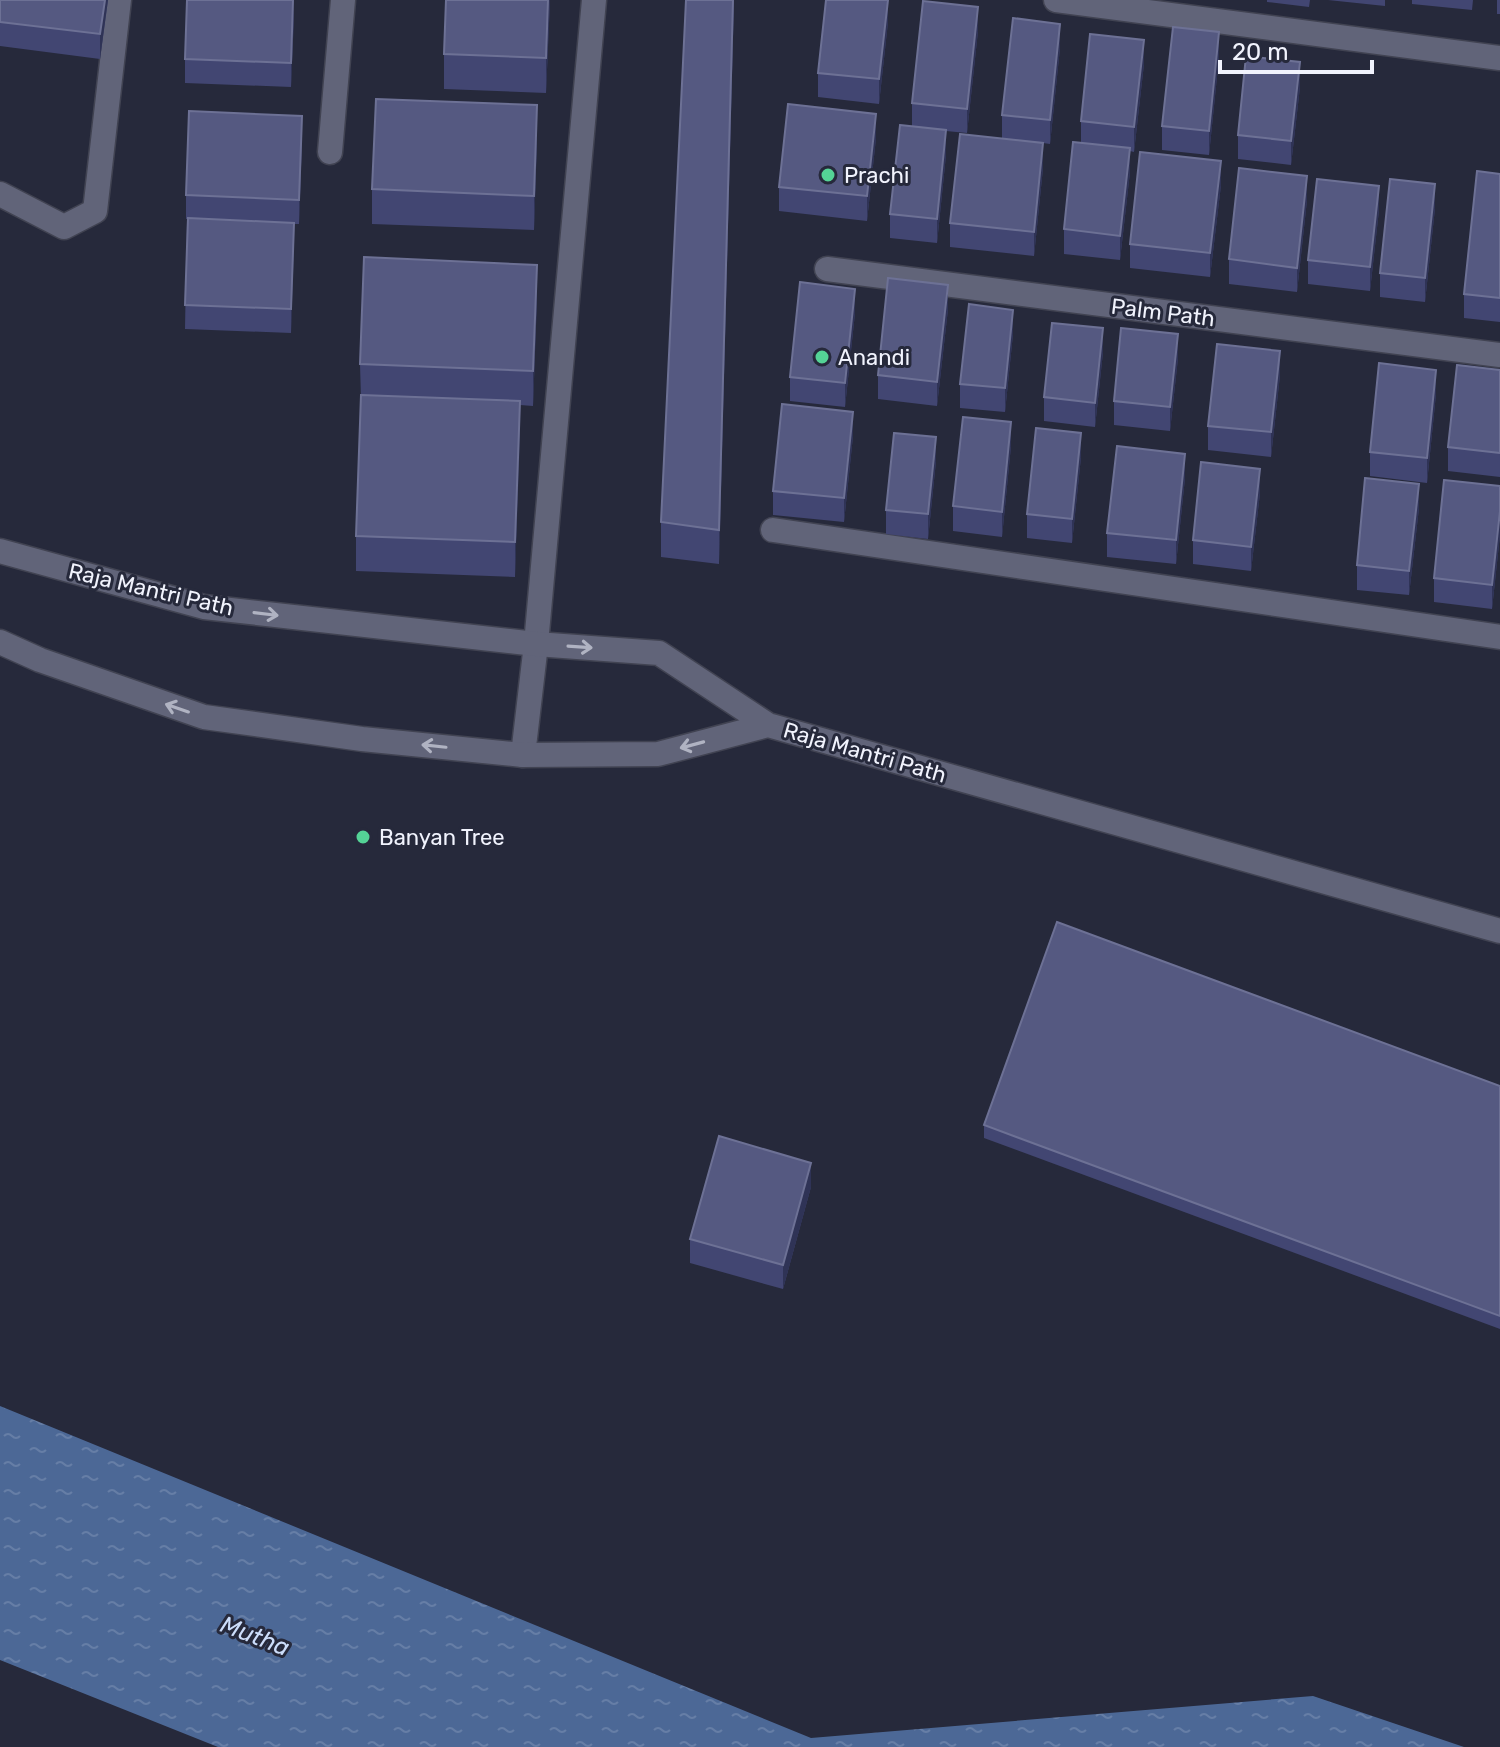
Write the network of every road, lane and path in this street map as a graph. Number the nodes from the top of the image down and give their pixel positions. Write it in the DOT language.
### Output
graph roads {
  1 [pos="119,0"];
  2 [pos="343,0"];
  3 [pos="594,0"];
  4 [pos="1056,0"];
  5 [pos="1500,58"];
  6 [pos="330,152"];
  7 [pos="0,194"];
  8 [pos="827,269"];
  9 [pos="1500,355"];
  10 [pos="773,530"];
  11 [pos="0,551"];
  12 [pos="1500,637"];
  13 [pos="0,642"];
  14 [pos="536,644"];
  15 [pos="768,725"];
  16 [pos="523,755"];
  17 [pos="1500,931"];
  1 -- 7 [label="street"];
  2 -- 6 [label="street"];
  3 -- 14 [label="street"];
  4 -- 5 [label="street"];
  8 -- 9 [label="street, Palm Path"];
  10 -- 12 [label="street"];
  11 -- 14 [label="street, Raja Mantri Path, one-way"];
  16 -- 13 [label="street, one-way"];
  14 -- 15 [label="street, Raja Mantri Path, one-way"];
  14 -- 16 [label="street"];
  15 -- 16 [label="street, one-way"];
  15 -- 17 [label="street, Raja Mantri Path"];
}
